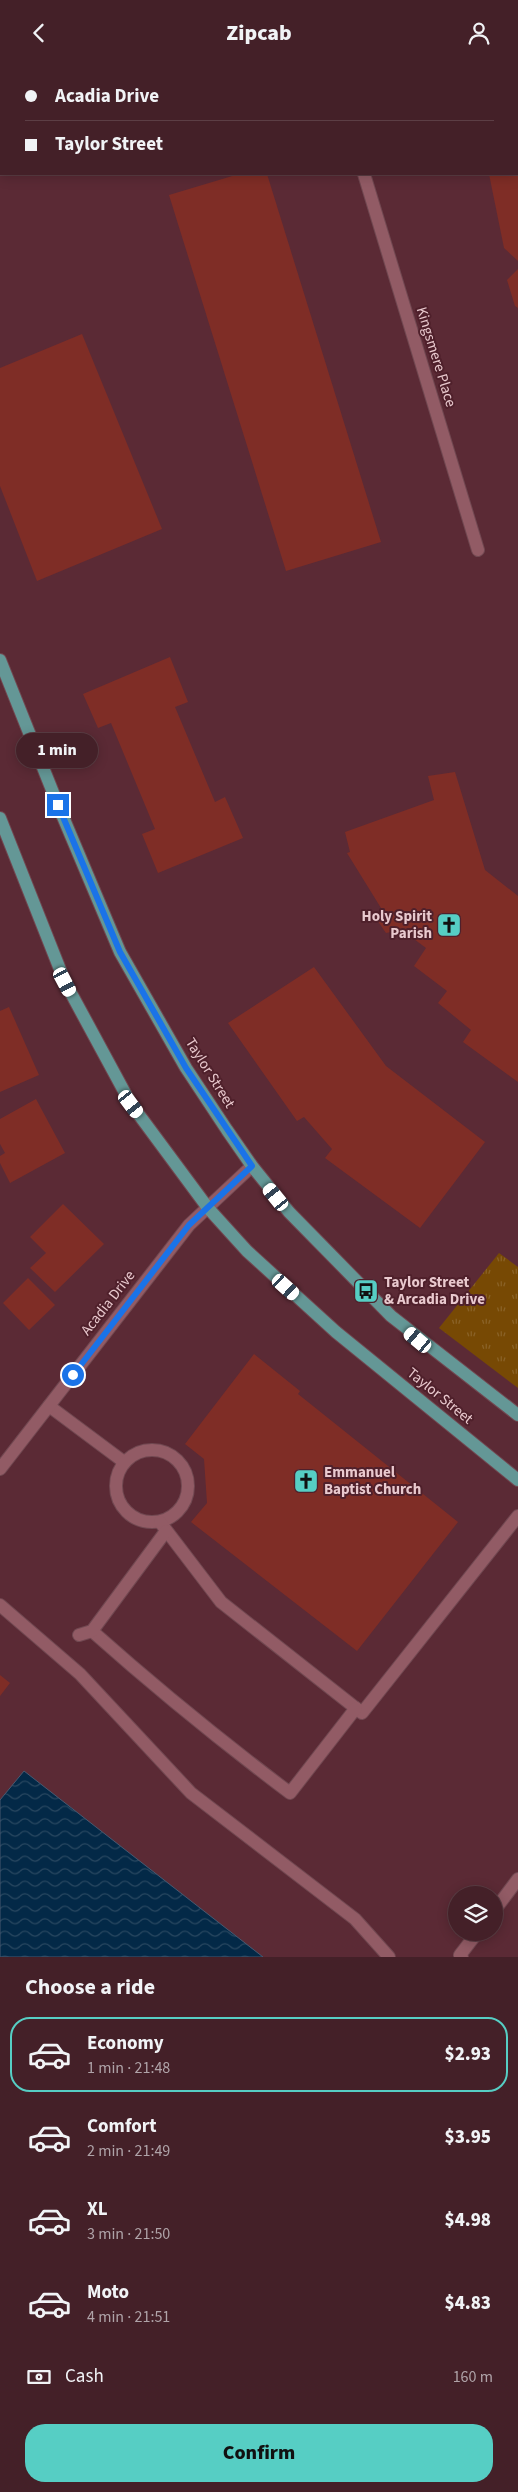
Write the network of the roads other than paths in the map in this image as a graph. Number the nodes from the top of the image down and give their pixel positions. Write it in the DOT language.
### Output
graph roads {
  1 [pos="364,175"];
  2 [pos="478,550"];
  3 [pos="0,660"];
  4 [pos="0,818"];
  5 [pos="252,1166"];
  6 [pos="208,1208"];
  7 [pos="49,1406"];
  8 [pos="518,1415"];
  9 [pos="124,1462"];
  10 [pos="0,1469"];
  11 [pos="518,1480"];
  12 [pos="518,1516"];
  13 [pos="163,1526"];
  14 [pos="0,1605"];
  15 [pos="92,1631"];
  16 [pos="79,1635"];
  17 [pos="356,1708"];
  18 [pos="518,1879"];
  19 [pos="503,1899"];
  20 [pos="471,1941"];
  21 [pos="389,1957"];
  22 [pos="462,1957"];
  1 -- 2 [label="street, Kingsmere Place"];
  3 -- 5 [label="main road, Taylor Street"];
  4 -- 6 [label="main road, Taylor Street"];
  5 -- 6 [label="street, Acadia Drive"];
  5 -- 8 [label="main road, Taylor Street"];
  6 -- 7 [label="street, Acadia Drive"];
  6 -- 11 [label="main road, Taylor Street"];
  7 -- 9 [label="street"];
  7 -- 10 [label="street, Acadia Drive"];
  9 -- 13 [label="street"];
  9 -- 13 [label="street"];
  12 -- 17 [label="street"];
  13 -- 15 [label="street"];
  13 -- 17 [label="street"];
  14 -- 21 [label="street"];
  15 -- 16 [label="street"];
  15 -- 17 [label="street"];
  18 -- 19 [label="street"];
  20 -- 22 [label="street"];
}
